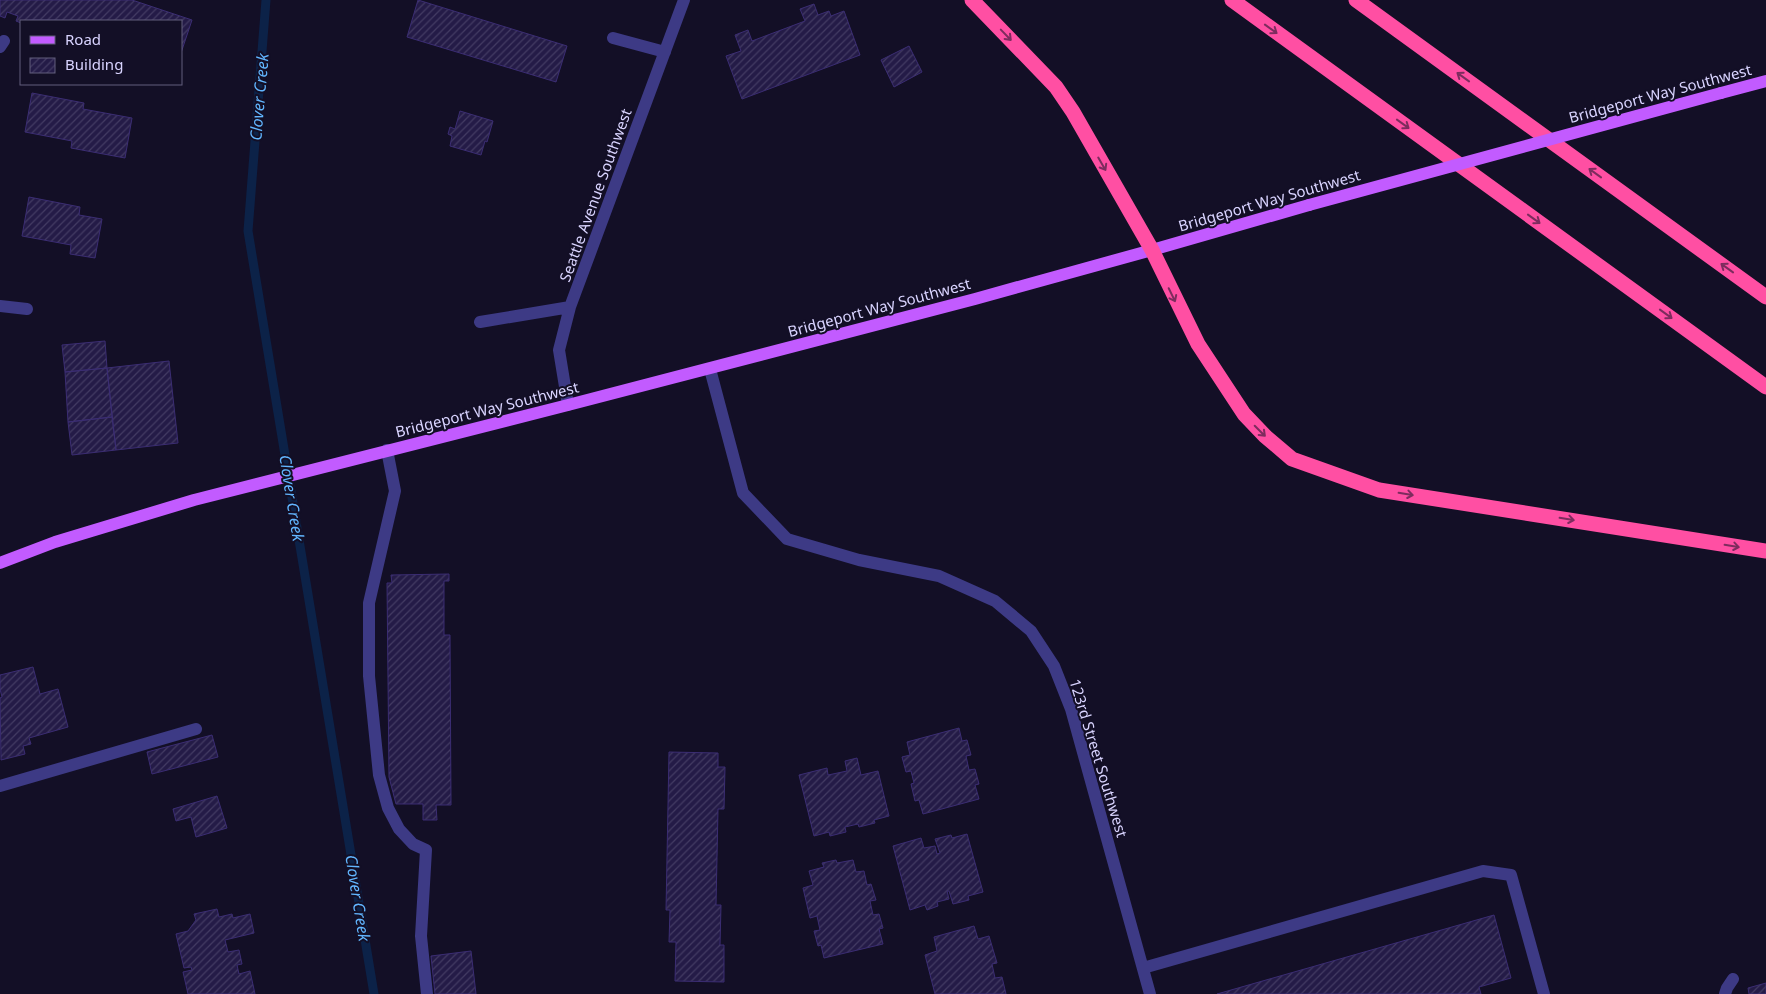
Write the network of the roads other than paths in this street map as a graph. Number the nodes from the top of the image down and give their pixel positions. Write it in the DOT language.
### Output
graph roads {
  1 [pos="684,0"];
  2 [pos="972,0"];
  3 [pos="1232,0"];
  4 [pos="1356,0"];
  5 [pos="613,38"];
  6 [pos="665,52"];
  7 [pos="1766,81"];
  8 [pos="1152,250"];
  9 [pos="1766,296"];
  10 [pos="0,306"];
  11 [pos="570,306"];
  12 [pos="27,309"];
  13 [pos="480,322"];
  14 [pos="710,369"];
  15 [pos="1766,387"];
  16 [pos="568,405"];
  17 [pos="387,450"];
  18 [pos="1766,551"];
  19 [pos="0,563"];
  20 [pos="196,729"];
  21 [pos="0,786"];
  22 [pos="1143,968"];
  23 [pos="1733,979"];
  24 [pos="427,994"];
  25 [pos="1150,994"];
  26 [pos="1544,994"];
  27 [pos="1725,994"];
  1 -- 6 [label="street, Seattle Avenue Southwest"];
  2 -- 8 [label="highway, one-way"];
  3 -- 15 [label="highway, one-way"];
  9 -- 4 [label="highway, one-way"];
  5 -- 6 [label="street"];
  6 -- 11 [label="street, Seattle Avenue Southwest"];
  7 -- 8 [label="main road, Bridgeport Way Southwest, bridge"];
  8 -- 14 [label="main road, Bridgeport Way Southwest"];
  8 -- 18 [label="highway, one-way"];
  10 -- 12 [label="street"];
  11 -- 13 [label="street"];
  11 -- 16 [label="street, Seattle Avenue Southwest"];
  14 -- 16 [label="main road, Bridgeport Way Southwest"];
  14 -- 22 [label="street, 123rd Street Southwest"];
  16 -- 17 [label="main road, Bridgeport Way Southwest"];
  17 -- 19 [label="main road, Bridgeport Way Southwest"];
  17 -- 24 [label="street"];
  20 -- 21 [label="street"];
  22 -- 25 [label="street, 123rd Street Southwest"];
  22 -- 26 [label="street"];
  23 -- 27 [label="street"];
}
